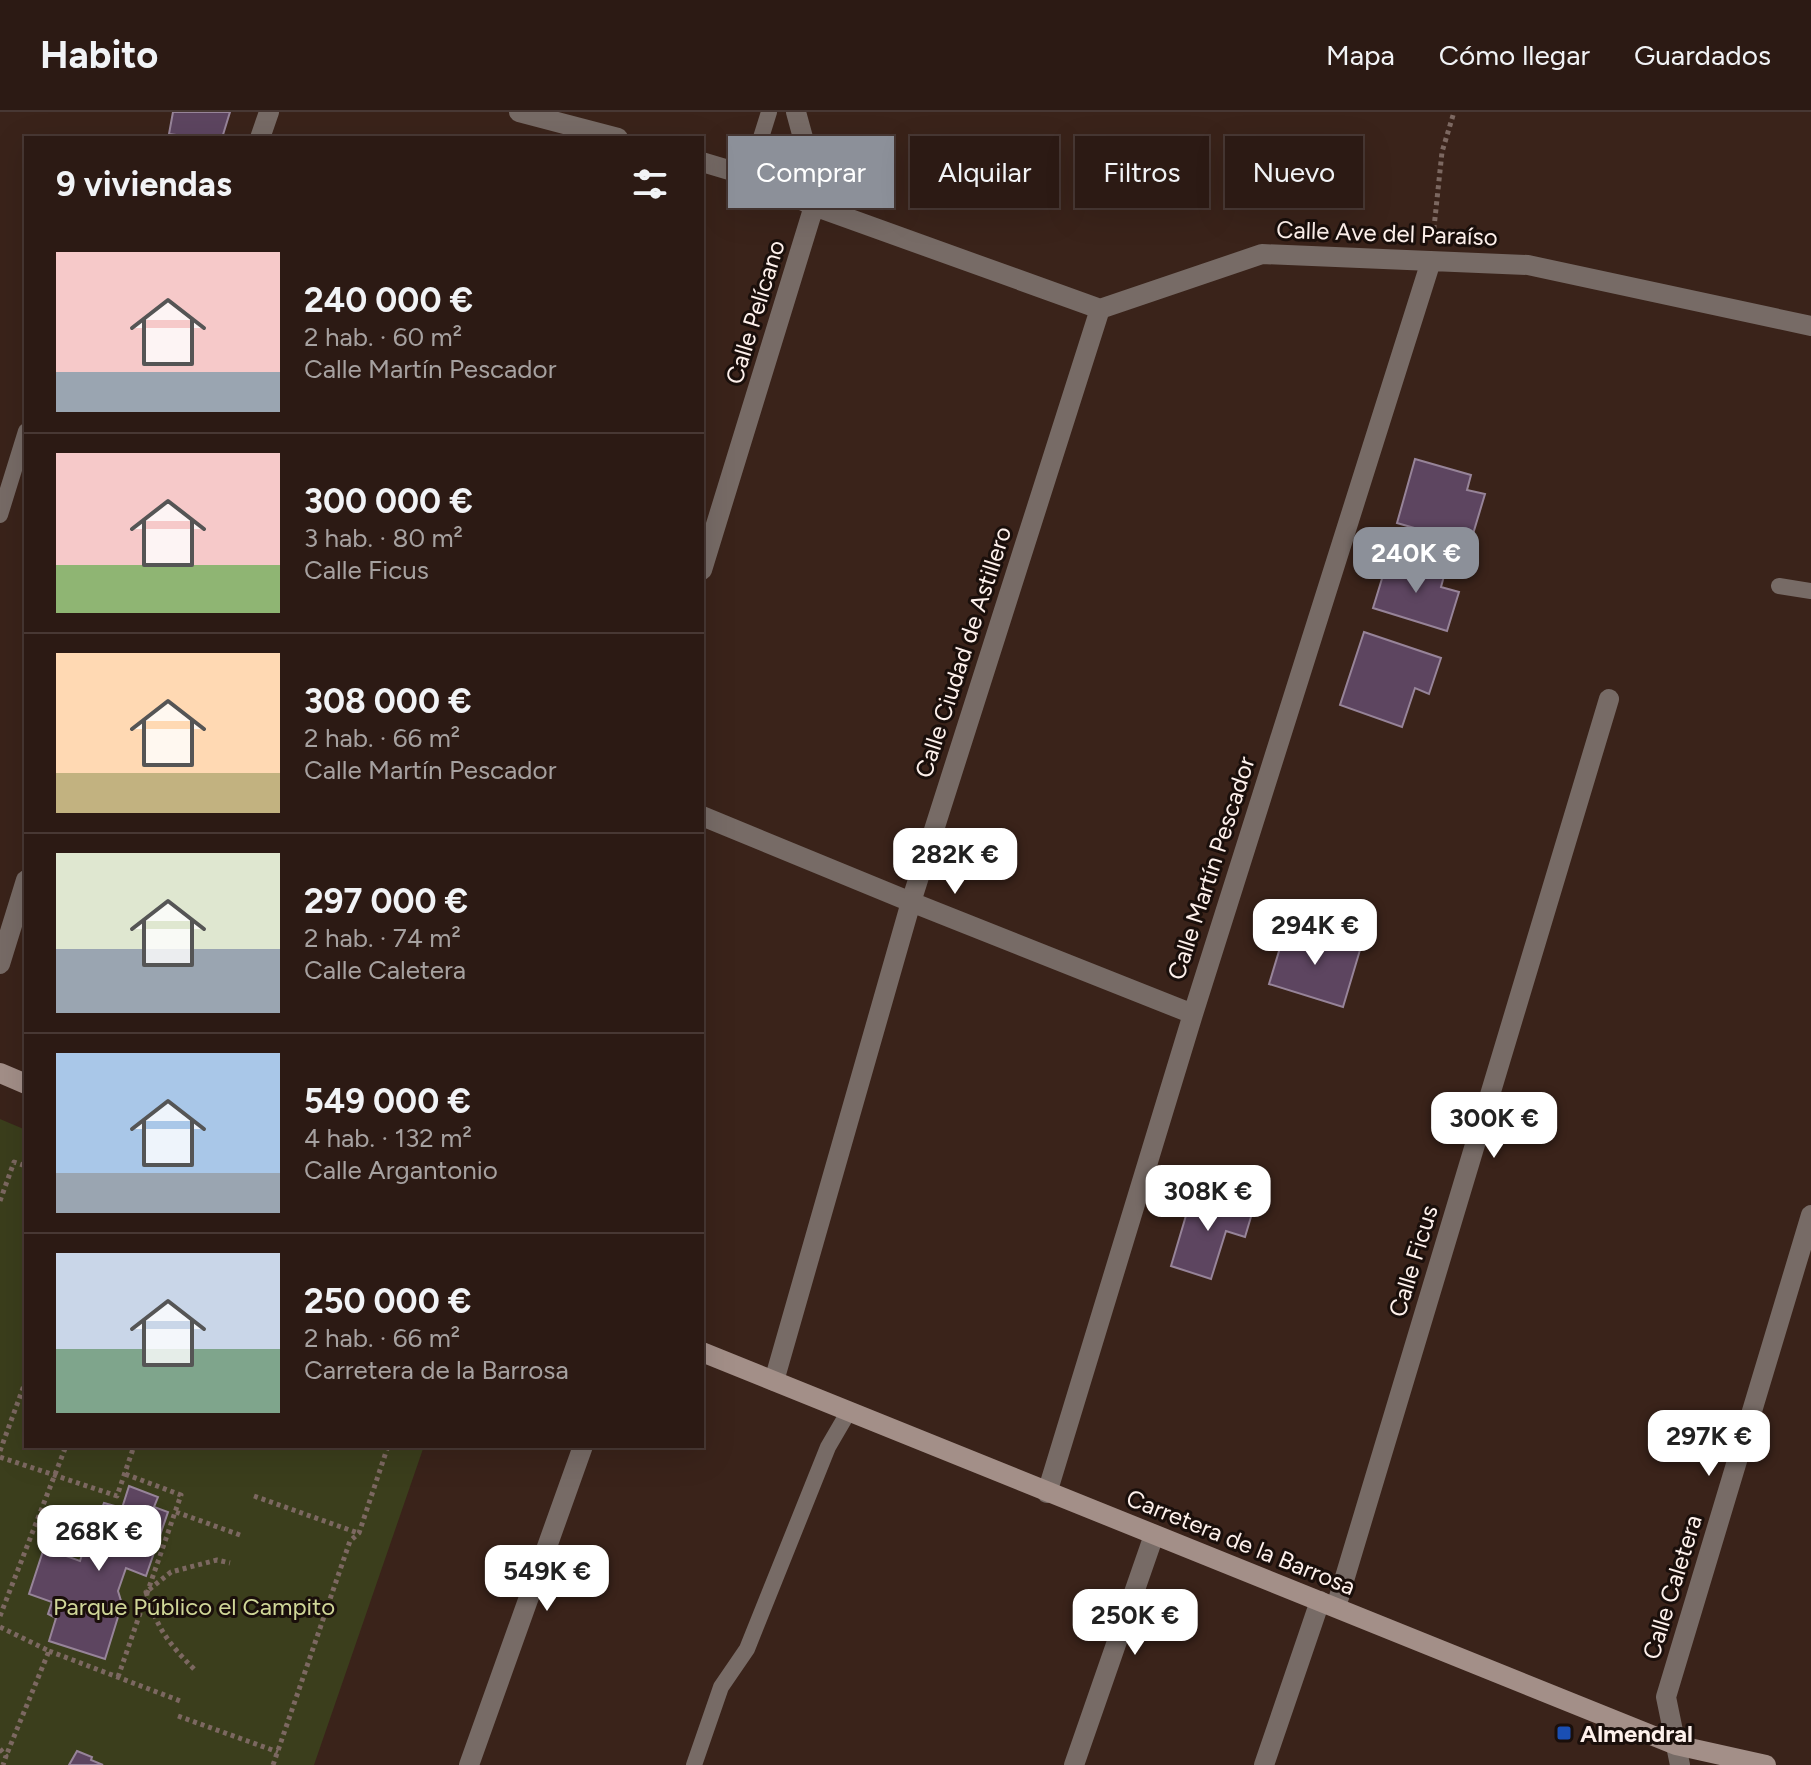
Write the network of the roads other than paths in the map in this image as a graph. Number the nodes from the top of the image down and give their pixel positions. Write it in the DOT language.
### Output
graph roads {
  1 [pos="269,112"];
  2 [pos="519,112"];
  3 [pos="769,112"];
  4 [pos="796,112"];
  5 [pos="261,136"];
  6 [pos="610,136"];
  7 [pos="762,136"];
  8 [pos="803,136"];
  9 [pos="704,163"];
  10 [pos="728,170"];
  11 [pos="813,208"];
  12 [pos="820,208"];
  13 [pos="1431,261"];
  14 [pos="1100,309"];
  15 [pos="1811,326"];
  16 [pos="24,437"];
  17 [pos="0,515"];
  18 [pos="704,564"];
  19 [pos="1779,586"];
  20 [pos="1811,591"];
  21 [pos="1609,699"];
  22 [pos="704,817"];
  23 [pos="24,886"];
  24 [pos="911,902"];
  25 [pos="0,964"];
  26 [pos="1193,1014"];
  27 [pos="0,1073"];
  28 [pos="24,1083"];
  29 [pos="1811,1215"];
  30 [pos="704,1353"];
  31 [pos="774,1381"];
  32 [pos="849,1411"];
  33 [pos="582,1448"];
  34 [pos="1047,1493"];
  35 [pos="1154,1535"];
  36 [pos="1328,1604"];
  37 [pos="1678,1755"];
  38 [pos="469,1765"];
  39 [pos="694,1765"];
  40 [pos="1074,1765"];
  41 [pos="1264,1765"];
  42 [pos="1766,1765"];
  1 -- 5 [label="street"];
  2 -- 6 [label="street"];
  3 -- 7 [label="lane"];
  4 -- 8 [label="street"];
  9 -- 10 [label="street"];
  11 -- 18 [label="street, Calle Pelícano"];
  12 -- 14 [label="street"];
  13 -- 14 [label="street, Calle Ave del Paraíso"];
  13 -- 15 [label="street, Calle Ave del Paraíso"];
  13 -- 26 [label="street, Calle Martín Pescador"];
  14 -- 24 [label="street, Calle Ciudad de Astillero"];
  16 -- 17 [label="lane"];
  19 -- 20 [label="lane"];
  21 -- 36 [label="street, Calle Ficus"];
  22 -- 24 [label="street"];
  23 -- 25 [label="street"];
  24 -- 26 [label="street"];
  24 -- 31 [label="street, Calle Ciudad de Astillero"];
  26 -- 34 [label="street, Calle Martín Pescador"];
  27 -- 28 [label="street"];
  29 -- 37 [label="street, Calle Caletera"];
  30 -- 31 [label="street, Carretera de la Barrosa"];
  31 -- 32 [label="street, Carretera de la Barrosa"];
  32 -- 34 [label="street, Carretera de la Barrosa"];
  32 -- 39 [label="lane"];
  33 -- 38 [label="street"];
  34 -- 35 [label="street, Carretera de la Barrosa"];
  35 -- 36 [label="street, Carretera de la Barrosa"];
  35 -- 40 [label="street"];
  36 -- 37 [label="street, Carretera de la Barrosa"];
  36 -- 41 [label="street, Calle Ficus"];
  37 -- 42 [label="street, Carretera de la Barrosa"];
}
